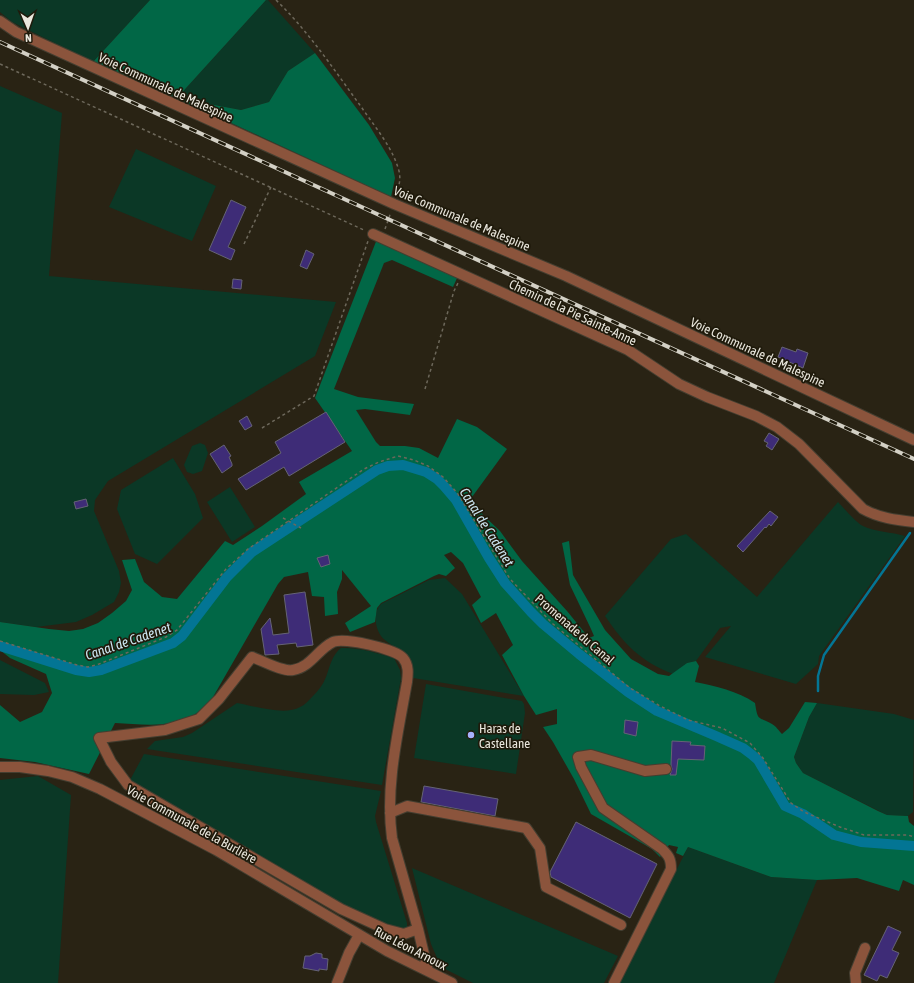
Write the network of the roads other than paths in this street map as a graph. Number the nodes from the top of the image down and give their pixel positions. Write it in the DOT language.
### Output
graph roads {
  1 [pos="0,21"];
  2 [pos="373,234"];
  3 [pos="914,440"];
  4 [pos="914,522"];
  5 [pos="0,767"];
  6 [pos="666,769"];
  7 [pos="390,814"];
  8 [pos="621,925"];
  9 [pos="418,929"];
  10 [pos="359,935"];
  11 [pos="865,948"];
  12 [pos="428,971"];
  13 [pos="440,980"];
  14 [pos="337,983"];
  15 [pos="452,983"];
  16 [pos="614,983"];
  17 [pos="856,983"];
  1 -- 3 [label="street, Voie Communale de Malespine"];
  2 -- 4 [label="street, Chemin de la Pie Sainte-Anne"];
  5 -- 10 [label="street, Voie Communale de la Burlière"];
  6 -- 16 [label="street"];
  7 -- 8 [label="street"];
  7 -- 9 [label="street"];
  7 -- 9 [label="street"];
  9 -- 12 [label="street"];
  10 -- 12 [label="street, Rue Léon Arnoux"];
  10 -- 14 [label="street"];
  11 -- 17 [label="street"];
  12 -- 13 [label="street, Rue Léon Arnoux"];
  13 -- 15 [label="street, Rue Léon Arnoux"];
}
